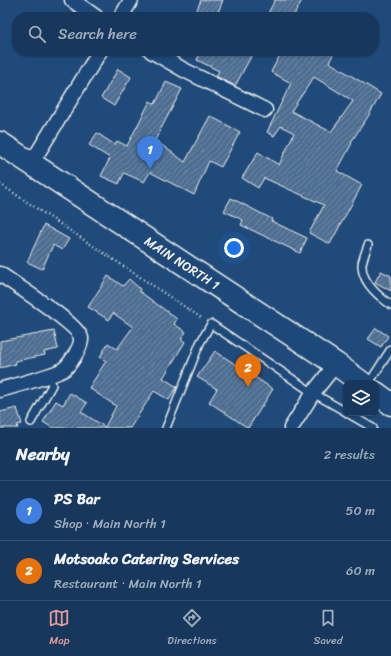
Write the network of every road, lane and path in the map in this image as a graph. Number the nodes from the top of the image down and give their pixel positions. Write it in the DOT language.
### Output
graph roads {
  1 [pos="72,0"];
  2 [pos="131,0"];
  3 [pos="89,12"];
  4 [pos="124,12"];
  5 [pos="97,56"];
  6 [pos="160,56"];
  7 [pos="265,110"];
  8 [pos="0,144"];
  9 [pos="31,164"];
  10 [pos="0,184"];
  11 [pos="368,246"];
  12 [pos="0,274"];
  13 [pos="391,305"];
  14 [pos="211,324"];
  15 [pos="391,349"];
  16 [pos="336,364"];
  17 [pos="48,375"];
  18 [pos="358,380"];
  19 [pos="371,380"];
  20 [pos="0,390"];
  21 [pos="312,393"];
  22 [pos="379,395"];
  23 [pos="391,404"];
  24 [pos="343,411"];
  25 [pos="352,416"];
  26 [pos="31,422"];
  27 [pos="166,428"];
  28 [pos="291,428"];
  29 [pos="373,428"];
  1 -- 3 [label="street"];
  2 -- 4 [label="street"];
  5 -- 9 [label="street"];
  6 -- 7 [label="street"];
  8 -- 9 [label="main road, MAIN NORTH 1"];
  9 -- 16 [label="main road, MAIN NORTH 1"];
  10 -- 14 [label="path"];
  11 -- 13 [label="lane"];
  12 -- 17 [label="street"];
  14 -- 21 [label="lane"];
  14 -- 27 [label="lane"];
  15 -- 19 [label="lane"];
  16 -- 18 [label="main road, MAIN NORTH 1"];
  16 -- 21 [label="street"];
  17 -- 20 [label="street"];
  17 -- 26 [label="lane"];
  21 -- 24 [label="lane"];
  21 -- 28 [label="street"];
  22 -- 23 [label="main road"];
  25 -- 29 [label="lane"];
}
